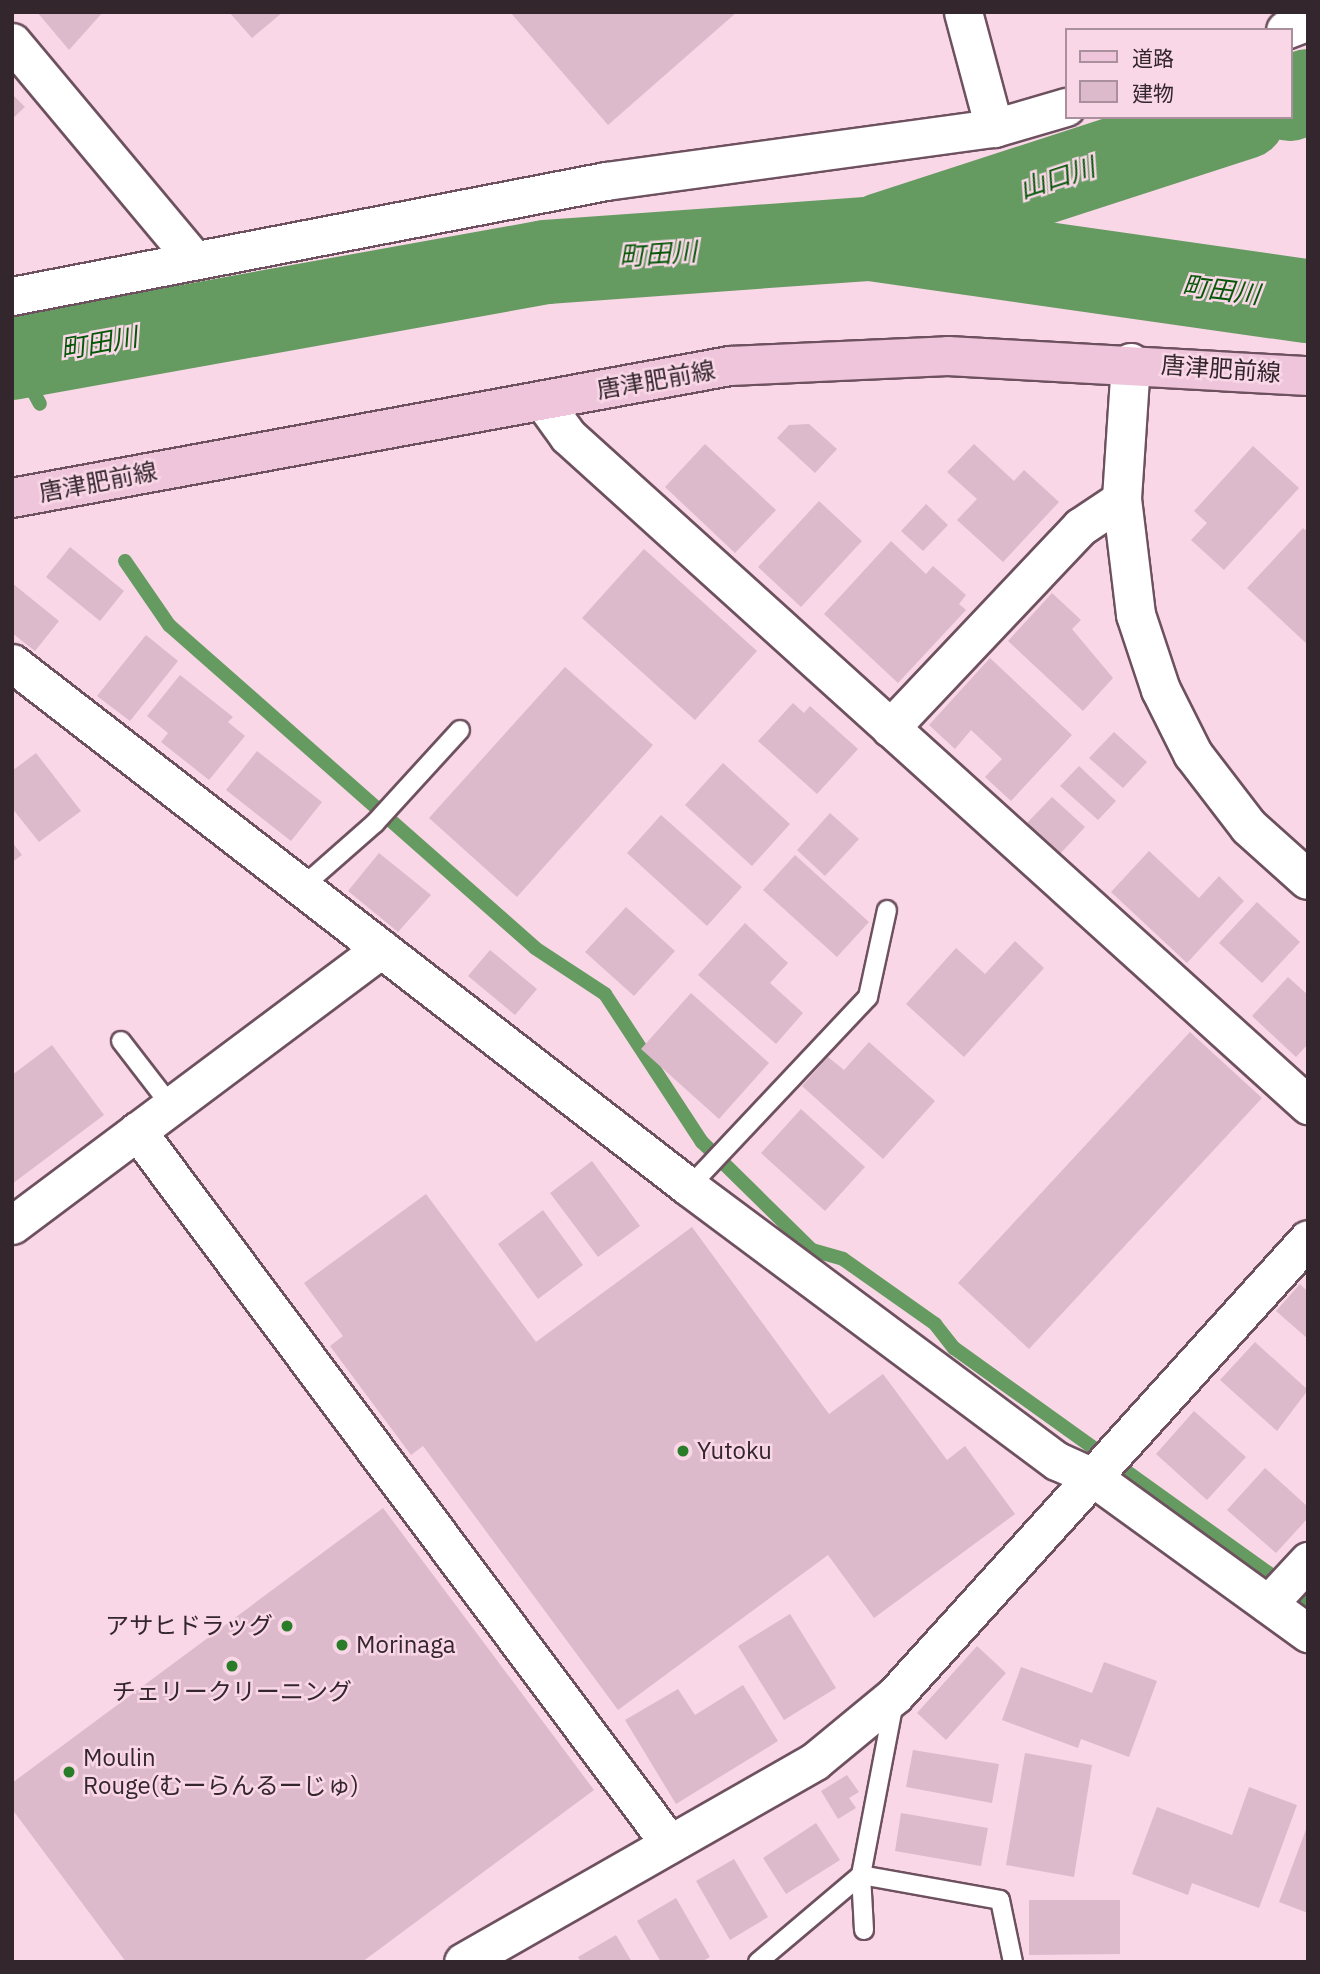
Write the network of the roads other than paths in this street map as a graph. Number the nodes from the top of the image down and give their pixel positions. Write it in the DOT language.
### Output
graph roads {
  1 [pos="963,12"];
  2 [pos="1308,21"];
  3 [pos="1290,28"];
  4 [pos="12,42"];
  5 [pos="1064,108"];
  6 [pos="994,128"];
  7 [pos="194,260"];
  8 [pos="12,296"];
  9 [pos="1131,363"];
  10 [pos="1308,376"];
  11 [pos="542,400"];
  12 [pos="12,498"];
  13 [pos="1122,499"];
  14 [pos="12,663"];
  15 [pos="890,728"];
  16 [pos="460,730"];
  17 [pos="1308,880"];
  18 [pos="301,888"];
  19 [pos="887,910"];
  20 [pos="381,949"];
  21 [pos="121,1041"];
  22 [pos="1308,1105"];
  23 [pos="171,1107"];
  24 [pos="137,1131"];
  25 [pos="697,1179"];
  26 [pos="12,1225"];
  27 [pos="1308,1239"];
  28 [pos="1091,1476"];
  29 [pos="1304,1566"];
  30 [pos="1268,1604"];
  31 [pos="1308,1633"];
  32 [pos="895,1695"];
  33 [pos="669,1843"];
  34 [pos="861,1875"];
  35 [pos="864,1930"];
  36 [pos="463,1962"];
  37 [pos="758,1962"];
  38 [pos="1013,1962"];
  1 -- 6 [label="street"];
  2 -- 3 [label="street"];
  4 -- 7 [label="street"];
  5 -- 6 [label="street"];
  6 -- 7 [label="street"];
  7 -- 8 [label="street"];
  9 -- 10 [label="main road, 唐津肥前線"];
  9 -- 11 [label="main road, 唐津肥前線"];
  9 -- 13 [label="street"];
  11 -- 12 [label="main road, 唐津肥前線"];
  11 -- 15 [label="street"];
  13 -- 15 [label="street"];
  13 -- 17 [label="street"];
  14 -- 18 [label="street"];
  15 -- 22 [label="street"];
  16 -- 18 [label="lane"];
  18 -- 20 [label="street"];
  19 -- 25 [label="lane"];
  20 -- 23 [label="street"];
  20 -- 25 [label="street"];
  21 -- 23 [label="lane"];
  23 -- 24 [label="street"];
  24 -- 26 [label="street"];
  24 -- 33 [label="street"];
  25 -- 28 [label="street"];
  27 -- 28 [label="street"];
  28 -- 30 [label="street"];
  28 -- 32 [label="street"];
  29 -- 30 [label="street"];
  30 -- 31 [label="street"];
  32 -- 33 [label="street"];
  32 -- 34 [label="lane"];
  33 -- 36 [label="street"];
  34 -- 35 [label="lane"];
  34 -- 37 [label="lane"];
  34 -- 38 [label="lane"];
}
